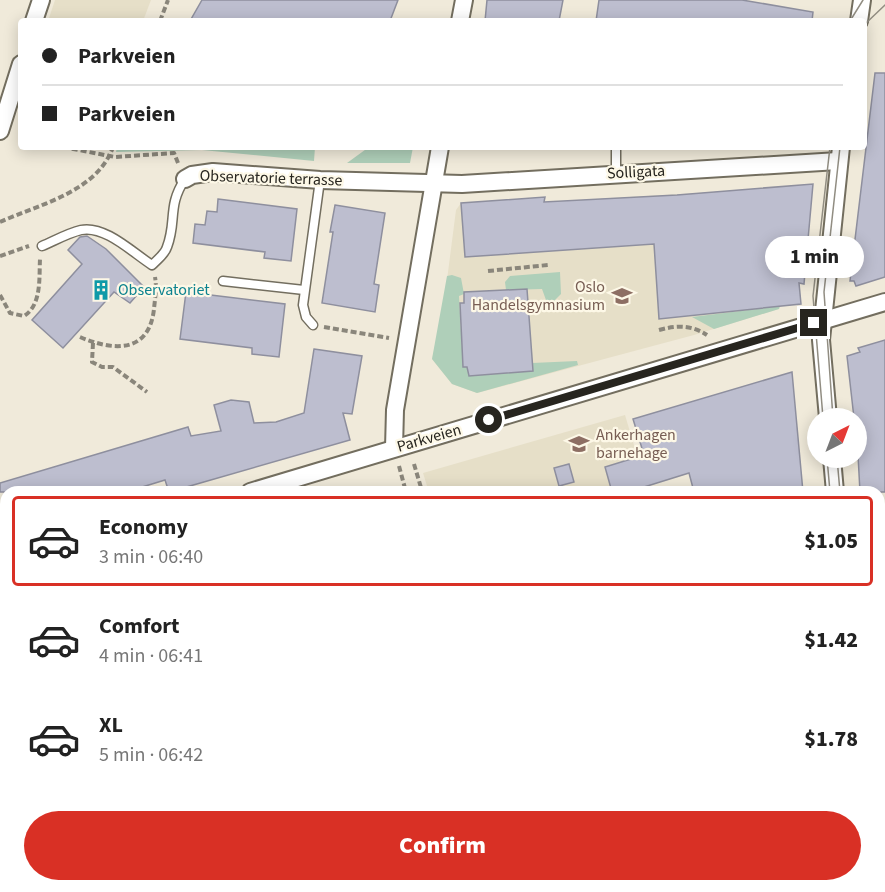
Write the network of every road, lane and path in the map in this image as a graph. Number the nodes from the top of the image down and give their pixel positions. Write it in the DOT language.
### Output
graph roads {
  1 [pos="41,0"];
  2 [pos="168,0"];
  3 [pos="464,0"];
  4 [pos="862,0"];
  5 [pos="35,18"];
  6 [pos="161,18"];
  7 [pos="461,18"];
  8 [pos="860,18"];
  9 [pos="18,74"];
  10 [pos="0,131"];
  11 [pos="79,150"];
  12 [pos="112,150"];
  13 [pos="440,150"];
  14 [pos="616,150"];
  15 [pos="840,154"];
  16 [pos="110,156"];
  17 [pos="615,173"];
  18 [pos="185,179"];
  19 [pos="320,180"];
  20 [pos="434,184"];
  21 [pos="0,222"];
  22 [pos="42,246"];
  23 [pos="0,256"];
  24 [pos="152,265"];
  25 [pos="548,265"];
  26 [pos="488,271"];
  27 [pos="223,281"];
  28 [pos="304,290"];
  29 [pos="0,295"];
  30 [pos="885,302"];
  31 [pos="822,321"];
  32 [pos="313,325"];
  33 [pos="335,328"];
  34 [pos="659,330"];
  35 [pos="708,335"];
  36 [pos="80,337"];
  37 [pos="388,338"];
  38 [pos="93,343"];
  39 [pos="147,392"];
  40 [pos="827,408"];
  41 [pos="394,448"];
  42 [pos="414,464"];
  43 [pos="833,468"];
  44 [pos="270,486"];
  45 [pos="404,486"];
  46 [pos="421,486"];
  47 [pos="834,486"];
  1 -- 5 [label="street"];
  2 -- 6 [label="path"];
  3 -- 7 [label="street"];
  4 -- 8 [label="street"];
  9 -- 10 [label="street"];
  11 -- 16 [label="path"];
  12 -- 16 [label="path"];
  13 -- 20 [label="street"];
  14 -- 17 [label="lane"];
  15 -- 17 [label="street, Solligata"];
  15 -- 31 [label="street"];
  16 -- 18 [label="path"];
  16 -- 21 [label="path"];
  17 -- 20 [label="street, Solligata"];
  18 -- 19 [label="street, Observatorie terrasse"];
  18 -- 24 [label="lane, Observatorie terrasse"];
  19 -- 20 [label="street, Observatorie terrasse"];
  19 -- 28 [label="lane"];
  20 -- 41 [label="street"];
  22 -- 23 [label="path"];
  22 -- 24 [label="lane"];
  22 -- 29 [label="path"];
  24 -- 38 [label="path"];
  25 -- 26 [label="path"];
  27 -- 28 [label="lane"];
  28 -- 32 [label="lane"];
  30 -- 31 [label="street, Parkveien"];
  31 -- 40 [label="street"];
  31 -- 41 [label="street, Parkveien"];
  33 -- 37 [label="path"];
  34 -- 35 [label="path"];
  36 -- 38 [label="path"];
  38 -- 39 [label="path"];
  41 -- 44 [label="street, Parkveien"];
  41 -- 45 [label="path"];
  42 -- 46 [label="path"];
  43 -- 47 [label="street"];
}
